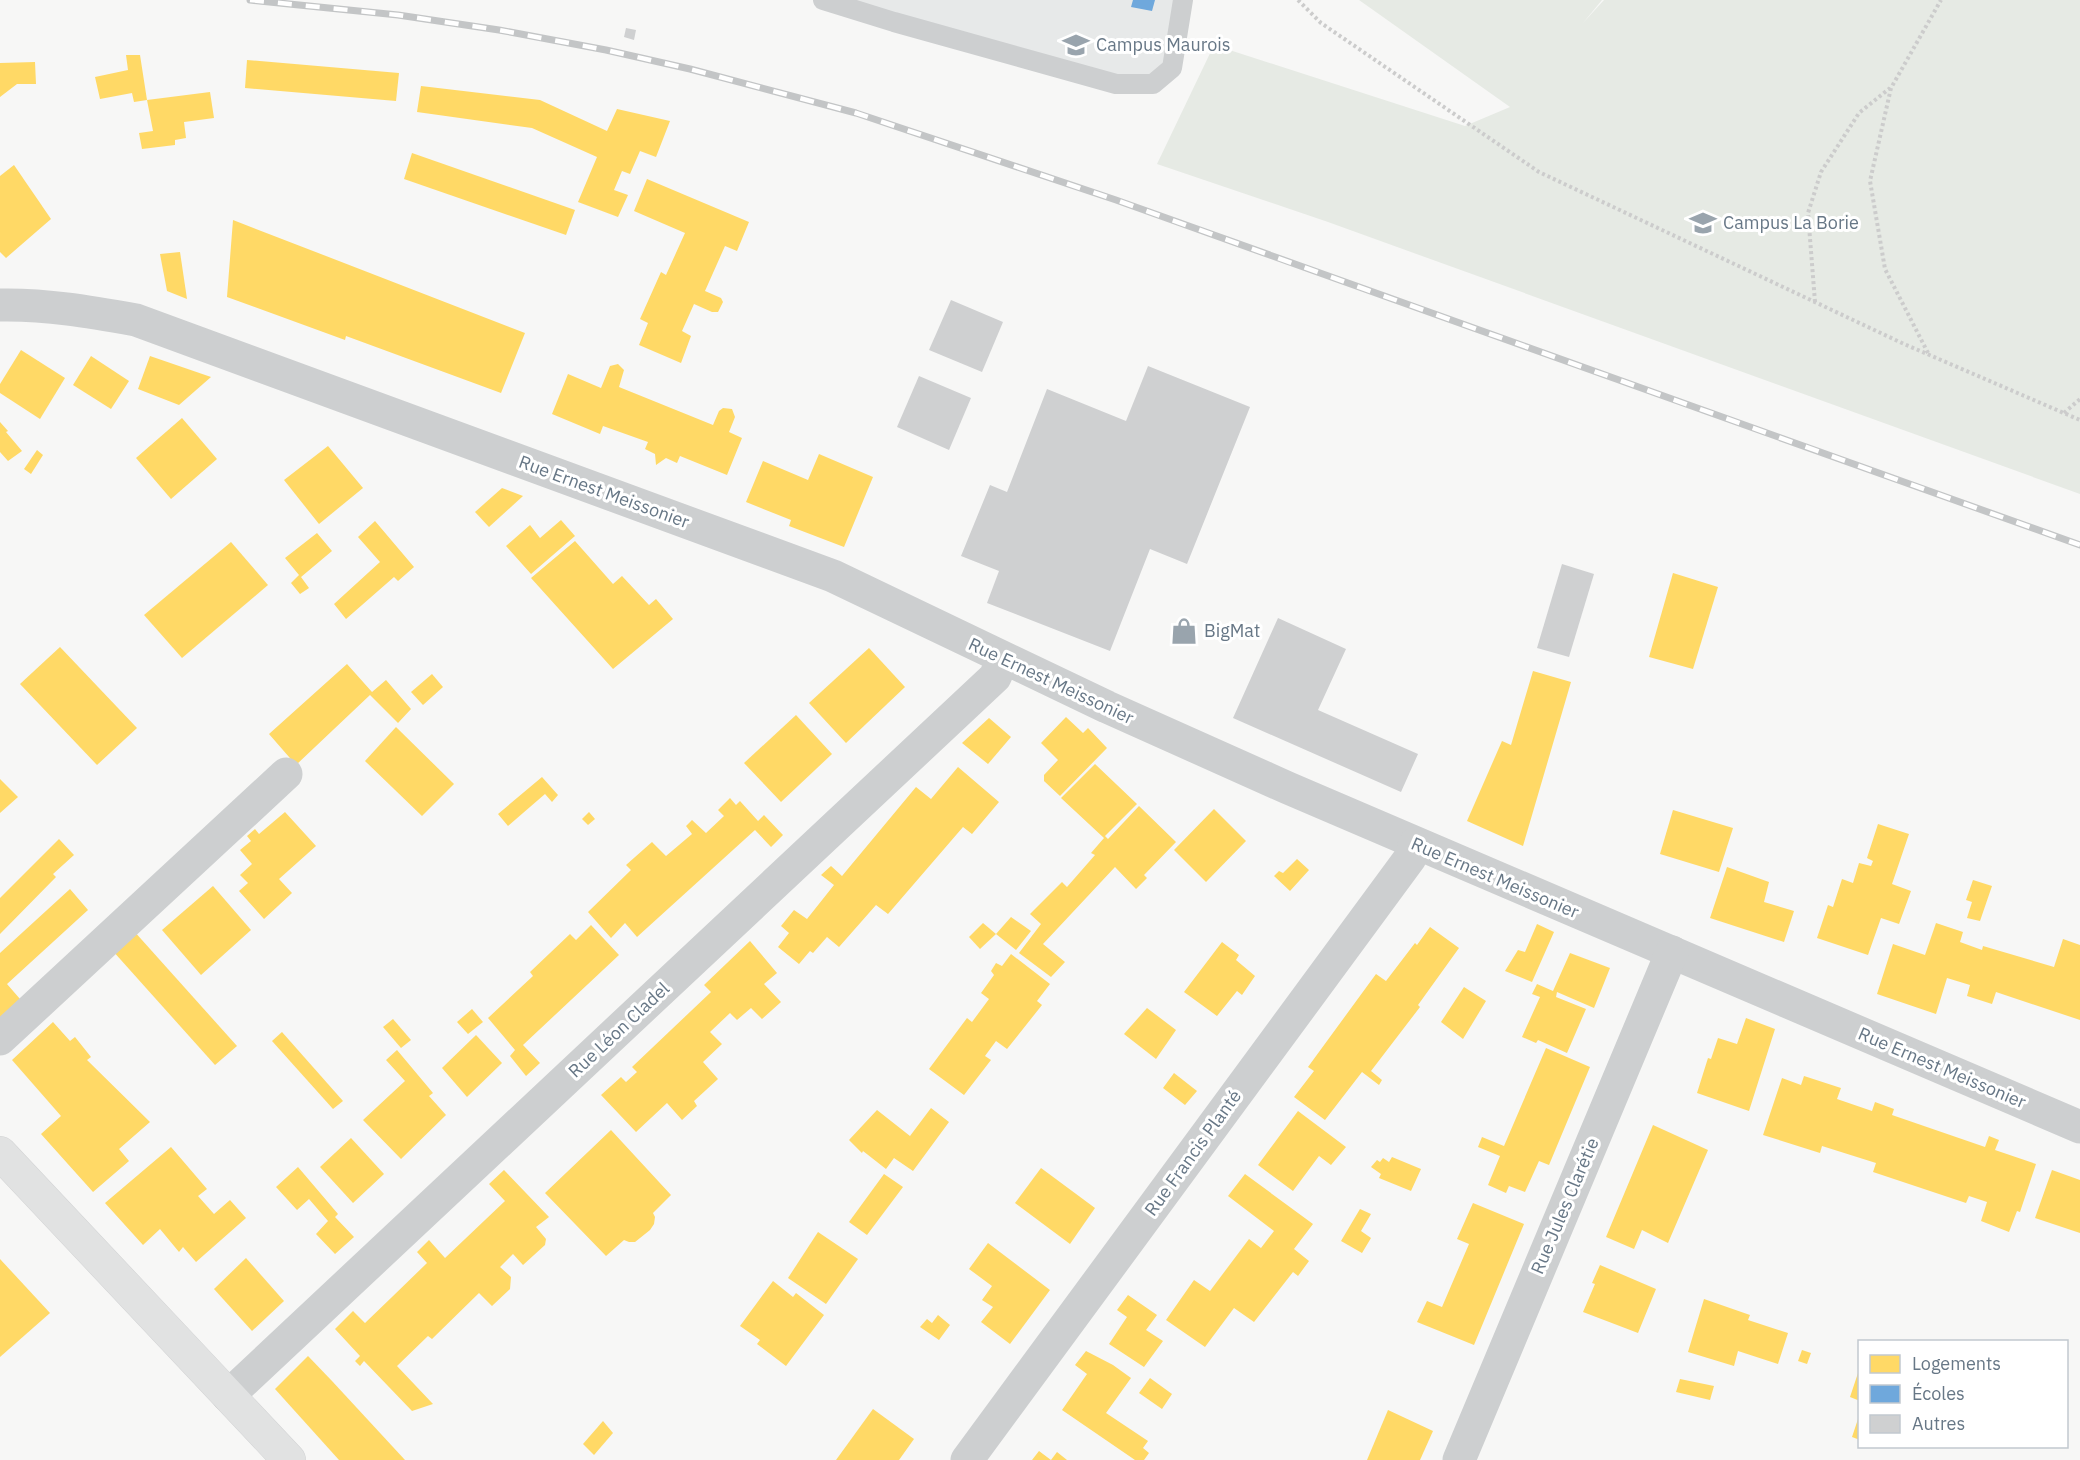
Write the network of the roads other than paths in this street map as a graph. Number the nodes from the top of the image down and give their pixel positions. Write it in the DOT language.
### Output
graph roads {
  1 [pos="823,0"];
  2 [pos="1183,0"];
  3 [pos="0,305"];
  4 [pos="1003,659"];
  5 [pos="286,774"];
  6 [pos="1415,844"];
  7 [pos="1672,952"];
  8 [pos="0,1039"];
  9 [pos="2080,1127"];
  10 [pos="0,1153"];
  11 [pos="228,1396"];
  12 [pos="289,1460"];
  13 [pos="967,1460"];
  14 [pos="1459,1460"];
  1 -- 2 [label="lane"];
  3 -- 4 [label="street, Rue Ernest Meissonier"];
  4 -- 6 [label="street, Rue Ernest Meissonier"];
  4 -- 11 [label="street, Rue Léon Cladel"];
  5 -- 8 [label="street"];
  6 -- 7 [label="street, Rue Ernest Meissonier"];
  6 -- 13 [label="street, Rue Francis Planté"];
  7 -- 9 [label="street, Rue Ernest Meissonier"];
  7 -- 14 [label="street, Rue Jules Clarétie"];
  10 -- 11 [label="main road"];
  11 -- 12 [label="main road"];
}
